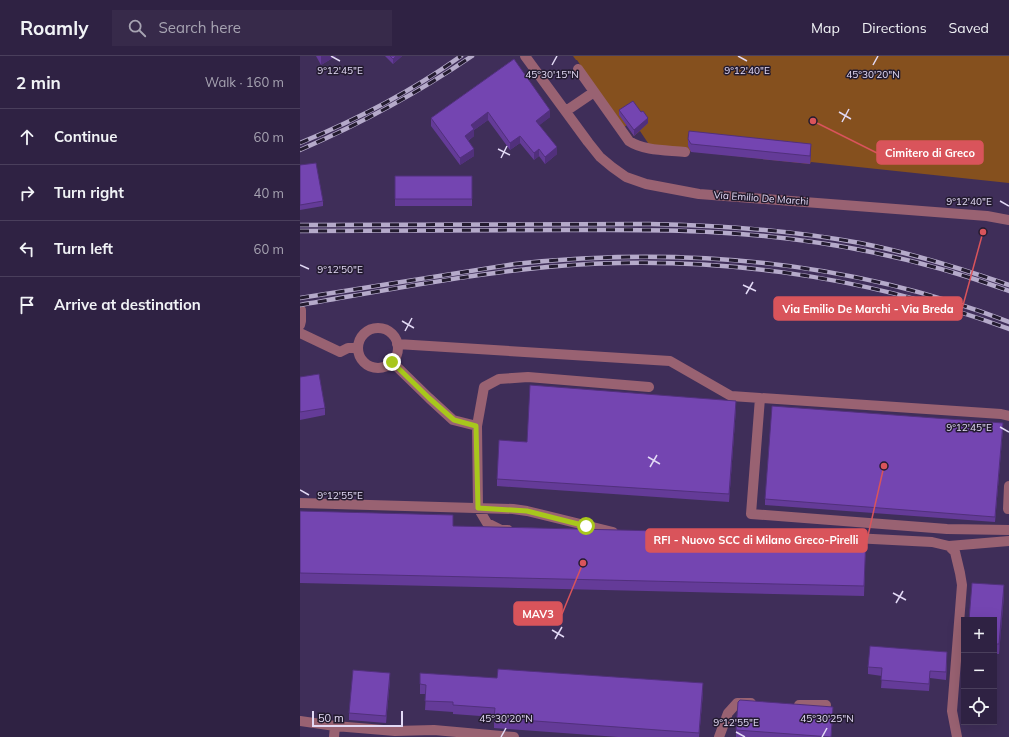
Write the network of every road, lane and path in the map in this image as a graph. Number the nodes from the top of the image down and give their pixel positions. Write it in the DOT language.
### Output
graph roads {
  1 [pos="526,56"];
  2 [pos="578,68"];
  3 [pos="594,92"];
  4 [pos="566,111"];
  5 [pos="685,152"];
  6 [pos="1009,213"];
  7 [pos="987,216"];
  8 [pos="1009,220"];
  9 [pos="301,310"];
  10 [pos="300,326"];
  11 [pos="300,333"];
  12 [pos="397,344"];
  13 [pos="358,348"];
  14 [pos="392,362"];
  15 [pos="650,387"];
  16 [pos="760,398"];
  17 [pos="1009,416"];
  18 [pos="476,426"];
  19 [pos="1009,486"];
  20 [pos="300,503"];
  21 [pos="478,508"];
  22 [pos="1009,509"];
  23 [pos="517,530"];
  24 [pos="1009,530"];
  25 [pos="564,531"];
  26 [pos="846,538"];
  27 [pos="1009,541"];
  28 [pos="949,546"];
  29 [pos="759,703"];
  30 [pos="789,704"];
  31 [pos="826,705"];
  32 [pos="300,721"];
  33 [pos="335,726"];
  34 [pos="334,737"];
  35 [pos="514,737"];
  36 [pos="719,737"];
  37 [pos="957,737"];
  1 -- 4 [label="street, Via Emilio De Marchi"];
  2 -- 3 [label="street"];
  3 -- 4 [label="street"];
  3 -- 5 [label="street"];
  4 -- 7 [label="street, Via Emilio De Marchi"];
  6 -- 7 [label="street, Via Emilio De Marchi"];
  7 -- 8 [label="street, Via Emilio De Marchi"];
  9 -- 10 [label="street"];
  11 -- 13 [label="street"];
  12 -- 13 [label="street"];
  12 -- 14 [label="street"];
  12 -- 16 [label="street"];
  13 -- 14 [label="street"];
  14 -- 18 [label="street"];
  15 -- 18 [label="street"];
  16 -- 17 [label="street"];
  16 -- 24 [label="street"];
  18 -- 21 [label="street"];
  19 -- 22 [label="street"];
  20 -- 21 [label="street"];
  21 -- 23 [label="street"];
  21 -- 25 [label="street"];
  26 -- 28 [label="street"];
  27 -- 28 [label="street"];
  28 -- 37 [label="street"];
  29 -- 36 [label="street"];
  30 -- 31 [label="street"];
  32 -- 33 [label="street"];
  33 -- 34 [label="street"];
  33 -- 35 [label="street"];
}
